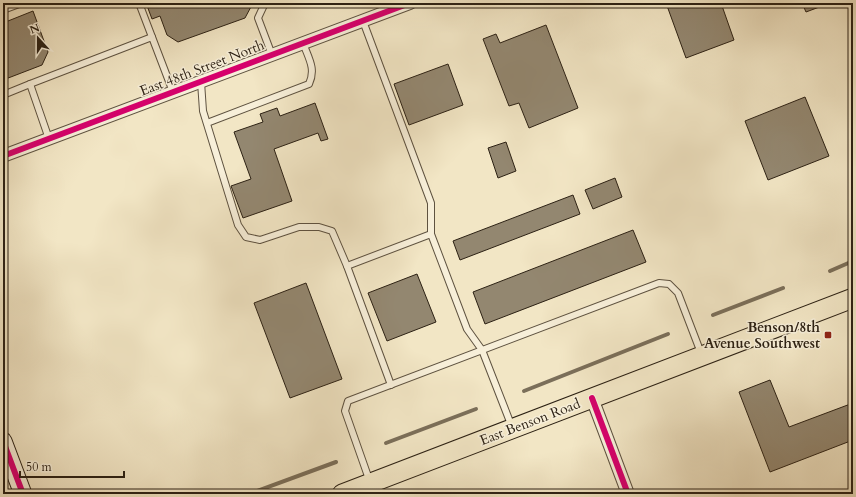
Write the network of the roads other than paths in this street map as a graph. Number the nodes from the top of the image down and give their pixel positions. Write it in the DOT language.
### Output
graph roads {
  1 [pos="22,3"];
  2 [pos="139,3"];
  3 [pos="265,3"];
  4 [pos="410,3"];
  5 [pos="3,10"];
  6 [pos="363,21"];
  7 [pos="152,37"];
  8 [pos="303,44"];
  9 [pos="272,55"];
  10 [pos="202,82"];
  11 [pos="30,84"];
  12 [pos="173,92"];
  13 [pos="3,95"];
  14 [pos="207,123"];
  15 [pos="49,139"];
  16 [pos="3,156"];
  17 [pos="431,234"];
  18 [pos="347,266"];
  19 [pos="852,302"];
  20 [pos="482,350"];
  21 [pos="702,356"];
  22 [pos="391,385"];
  23 [pos="592,398"];
  24 [pos="512,429"];
  25 [pos="3,441"];
  26 [pos="370,483"];
  27 [pos="23,494"];
  28 [pos="342,494"];
  29 [pos="628,494"];
  1 -- 5 [label="lane"];
  2 -- 7 [label="lane"];
  3 -- 9 [label="lane"];
  4 -- 6 [label="street, East 48th Street North"];
  6 -- 8 [label="street, East 48th Street North"];
  6 -- 17 [label="lane"];
  7 -- 11 [label="lane"];
  7 -- 12 [label="lane"];
  8 -- 9 [label="street, East 48th Street North"];
  8 -- 14 [label="lane"];
  9 -- 10 [label="street, East 48th Street North"];
  10 -- 12 [label="street, East 48th Street North"];
  10 -- 14 [label="lane"];
  11 -- 13 [label="lane"];
  11 -- 15 [label="lane"];
  12 -- 15 [label="street, East 48th Street North"];
  14 -- 18 [label="lane"];
  15 -- 16 [label="street, East 48th Street North"];
  17 -- 18 [label="lane"];
  17 -- 20 [label="lane"];
  18 -- 22 [label="lane"];
  19 -- 21 [label="main road, East Benson Road"];
  20 -- 21 [label="lane"];
  20 -- 22 [label="lane"];
  20 -- 24 [label="lane"];
  21 -- 23 [label="main road, East Benson Road"];
  22 -- 26 [label="lane"];
  23 -- 24 [label="main road, East Benson Road"];
  23 -- 29 [label="street"];
  24 -- 26 [label="main road, East Benson Road"];
  25 -- 27 [label="street"];
  26 -- 28 [label="main road, East Benson Road"];
}
